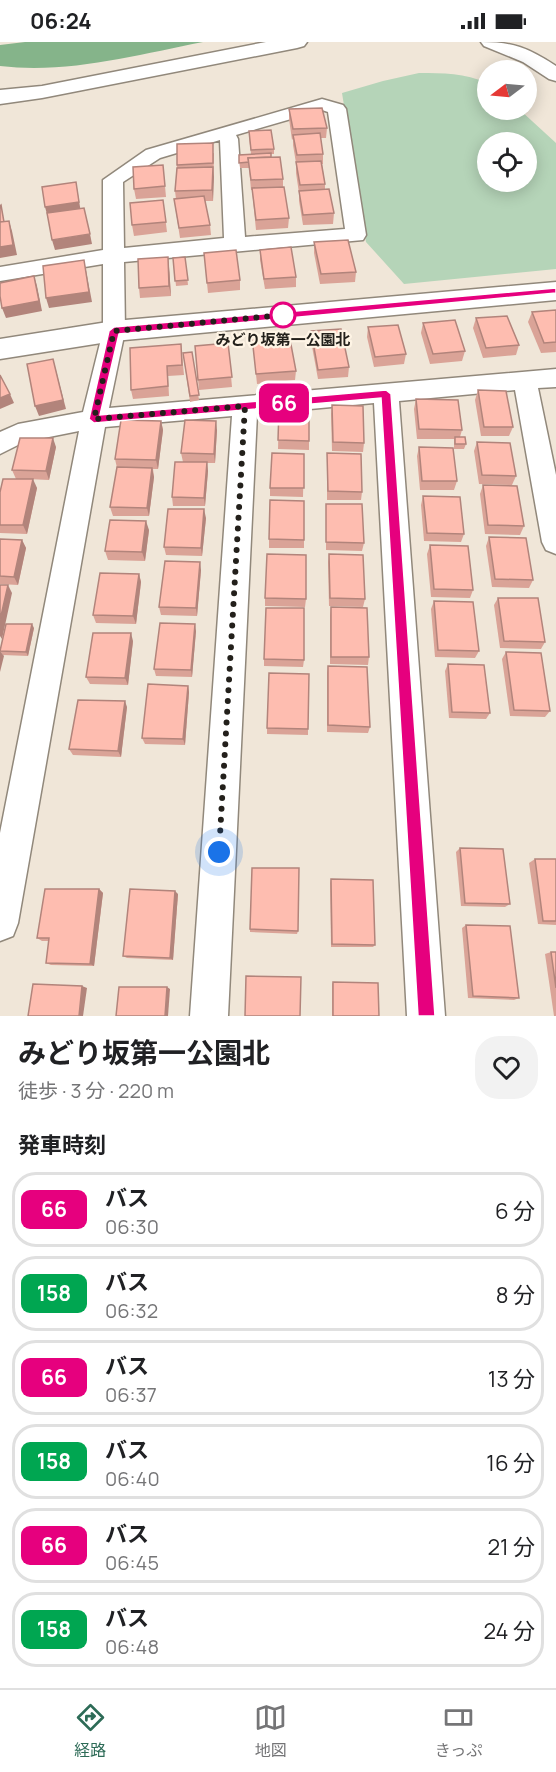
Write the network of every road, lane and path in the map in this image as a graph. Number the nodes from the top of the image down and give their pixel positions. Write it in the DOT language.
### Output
graph roads {
  1 [pos="297,42"];
  2 [pos="491,42"];
  3 [pos="556,75"];
  4 [pos="0,97"];
  5 [pos="225,133"];
  6 [pos="235,245"];
  7 [pos="112,255"];
  8 [pos="0,274"];
  9 [pos="556,291"];
  10 [pos="114,331"];
  11 [pos="0,349"];
  12 [pos="556,378"];
  13 [pos="525,381"];
  14 [pos="386,394"];
  15 [pos="245,406"];
  16 [pos="94,419"];
  17 [pos="0,444"];
  18 [pos="556,542"];
  19 [pos="0,923"];
  20 [pos="210,1016"];
  21 [pos="426,1016"];
  1 -- 4 [label="street"];
  2 -- 3 [label="street"];
  5 -- 6 [label="street"];
  5 -- 6 [label="street"];
  5 -- 7 [label="street"];
  6 -- 7 [label="street"];
  7 -- 8 [label="street"];
  7 -- 10 [label="street"];
  9 -- 10 [label="street"];
  10 -- 11 [label="street"];
  10 -- 16 [label="street"];
  12 -- 13 [label="street"];
  13 -- 14 [label="street"];
  13 -- 18 [label="street"];
  14 -- 15 [label="street"];
  14 -- 21 [label="street"];
  15 -- 16 [label="street"];
  15 -- 20 [label="street"];
  16 -- 17 [label="street"];
  16 -- 19 [label="street"];
}
